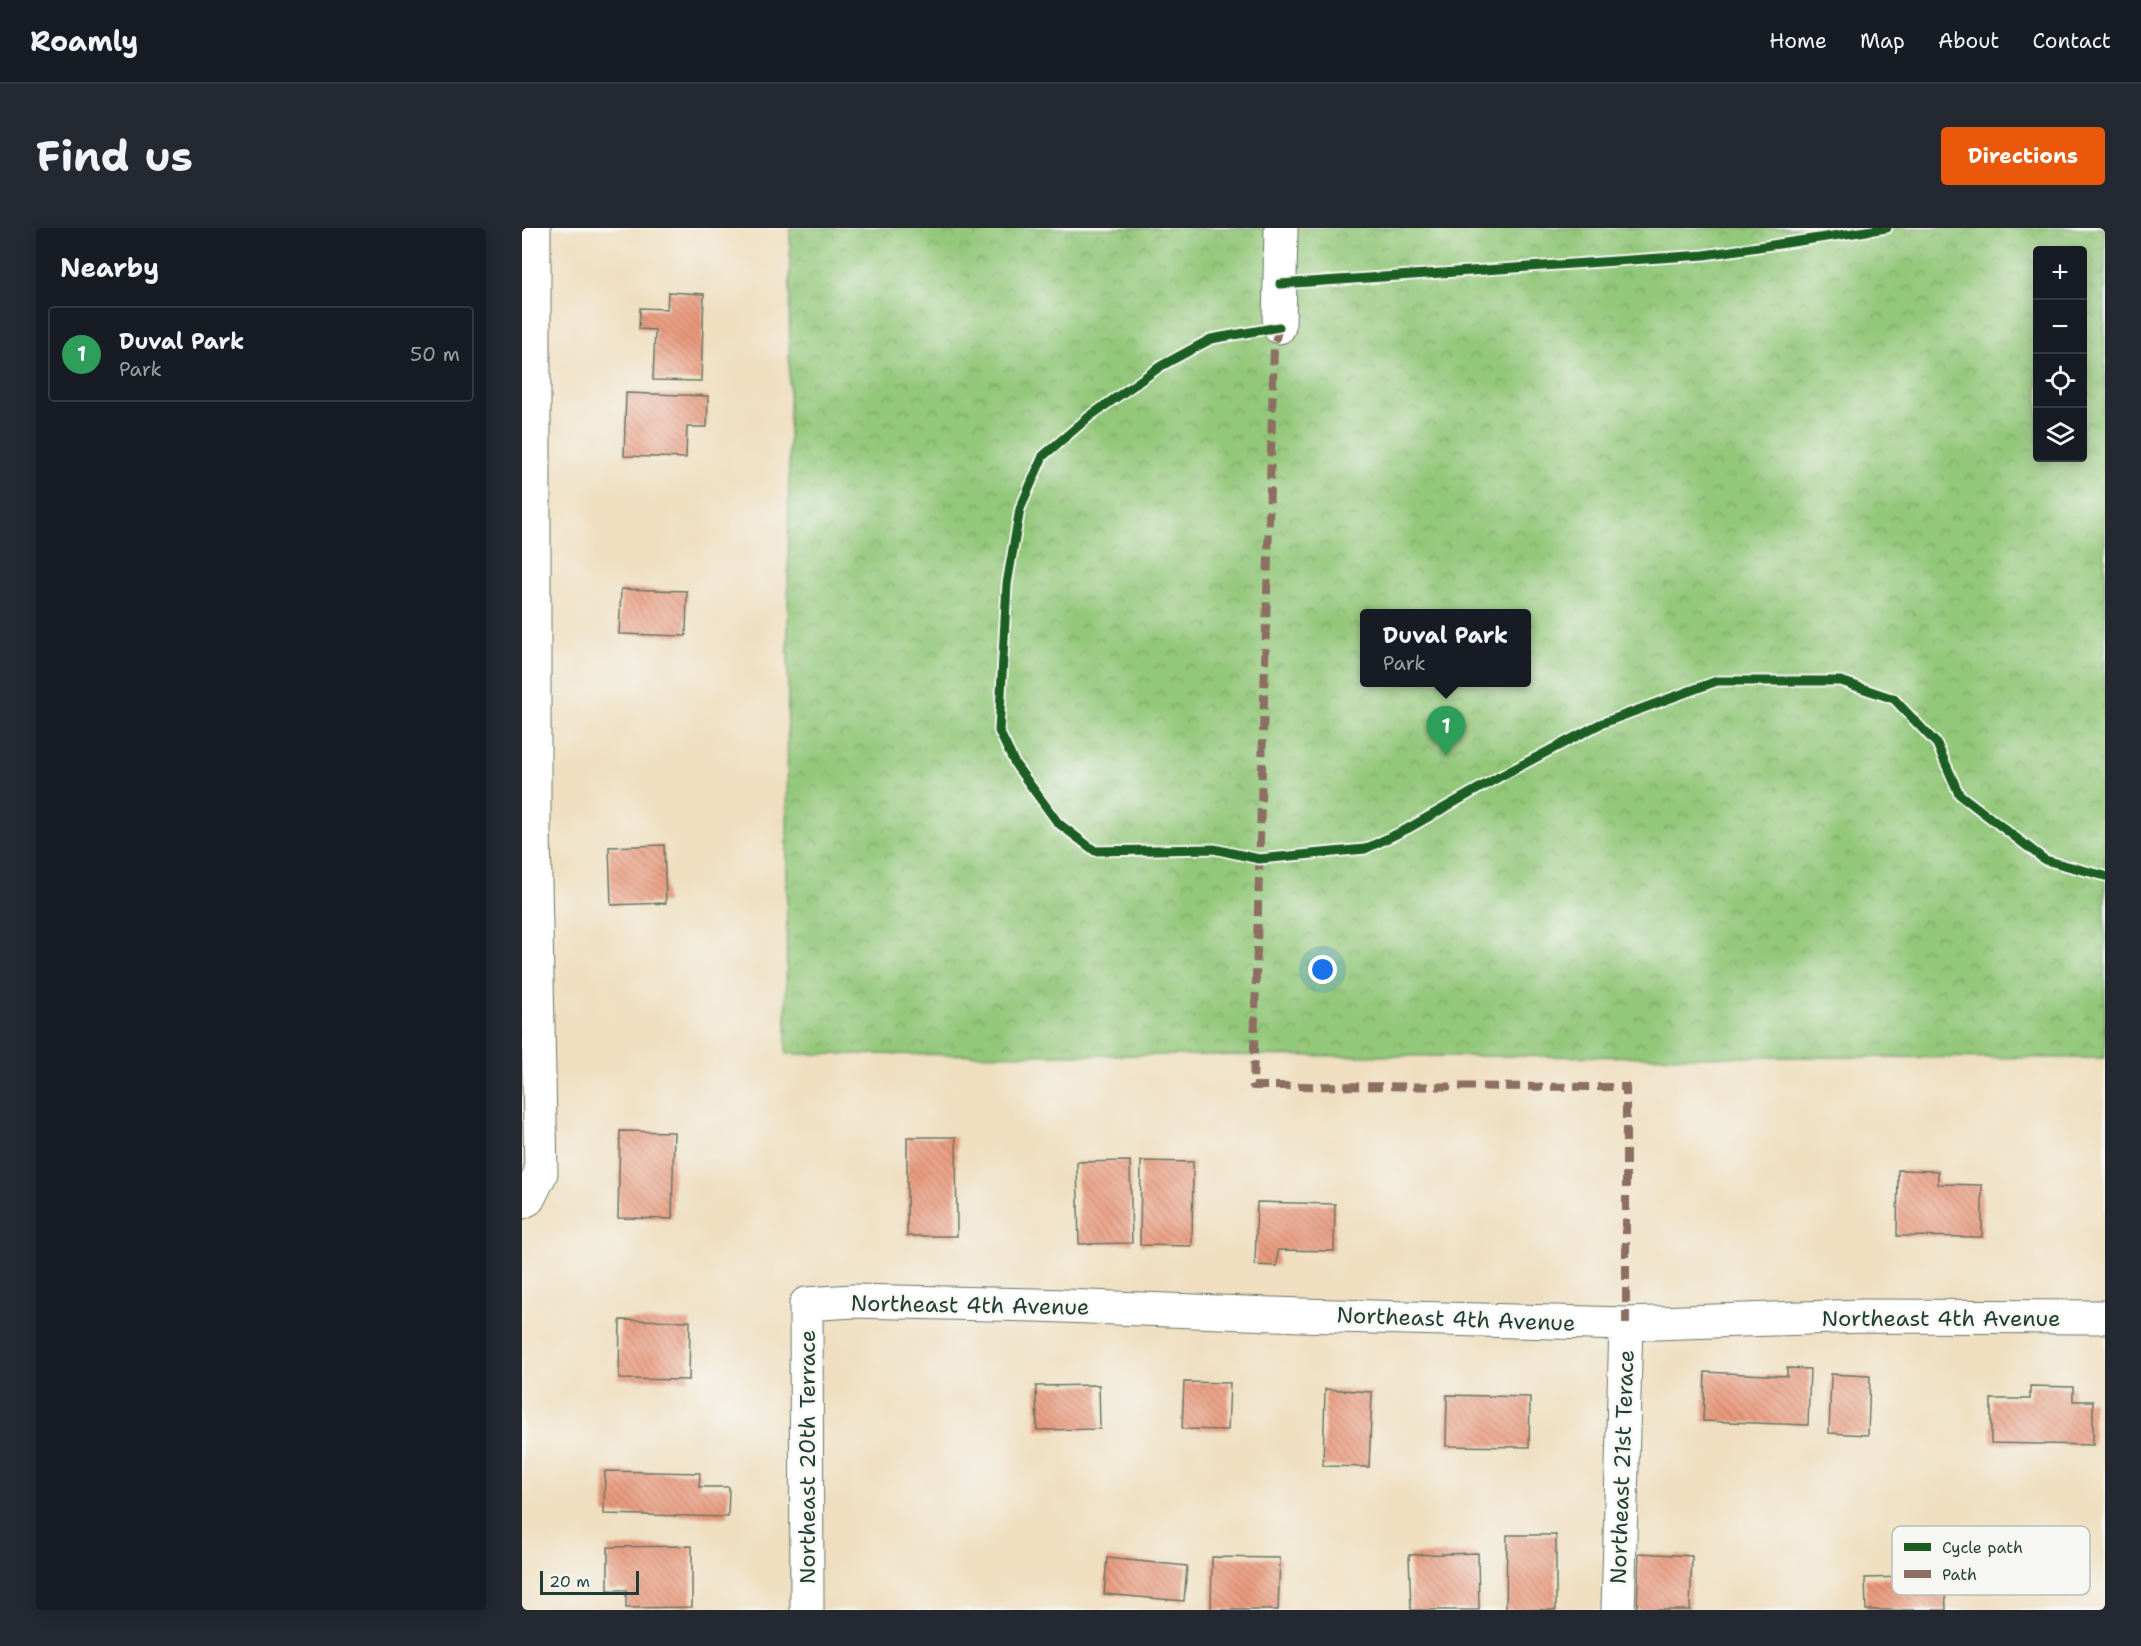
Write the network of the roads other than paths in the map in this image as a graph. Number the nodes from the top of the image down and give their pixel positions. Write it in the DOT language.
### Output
graph roads {
  1 [pos="534,228"];
  2 [pos="1281,228"];
  3 [pos="1279,327"];
  4 [pos="525,1200"];
  5 [pos="806,1304"];
  6 [pos="2105,1317"];
  7 [pos="1626,1324"];
  8 [pos="807,1610"];
  9 [pos="1618,1610"];
  1 -- 4 [label="street"];
  2 -- 3 [label="street"];
  5 -- 7 [label="street, Northeast 4th Avenue"];
  5 -- 8 [label="street, Northeast 20th Terrace"];
  6 -- 7 [label="street, Northeast 4th Avenue"];
  7 -- 9 [label="street, Northeast 21st Terace"];
}
